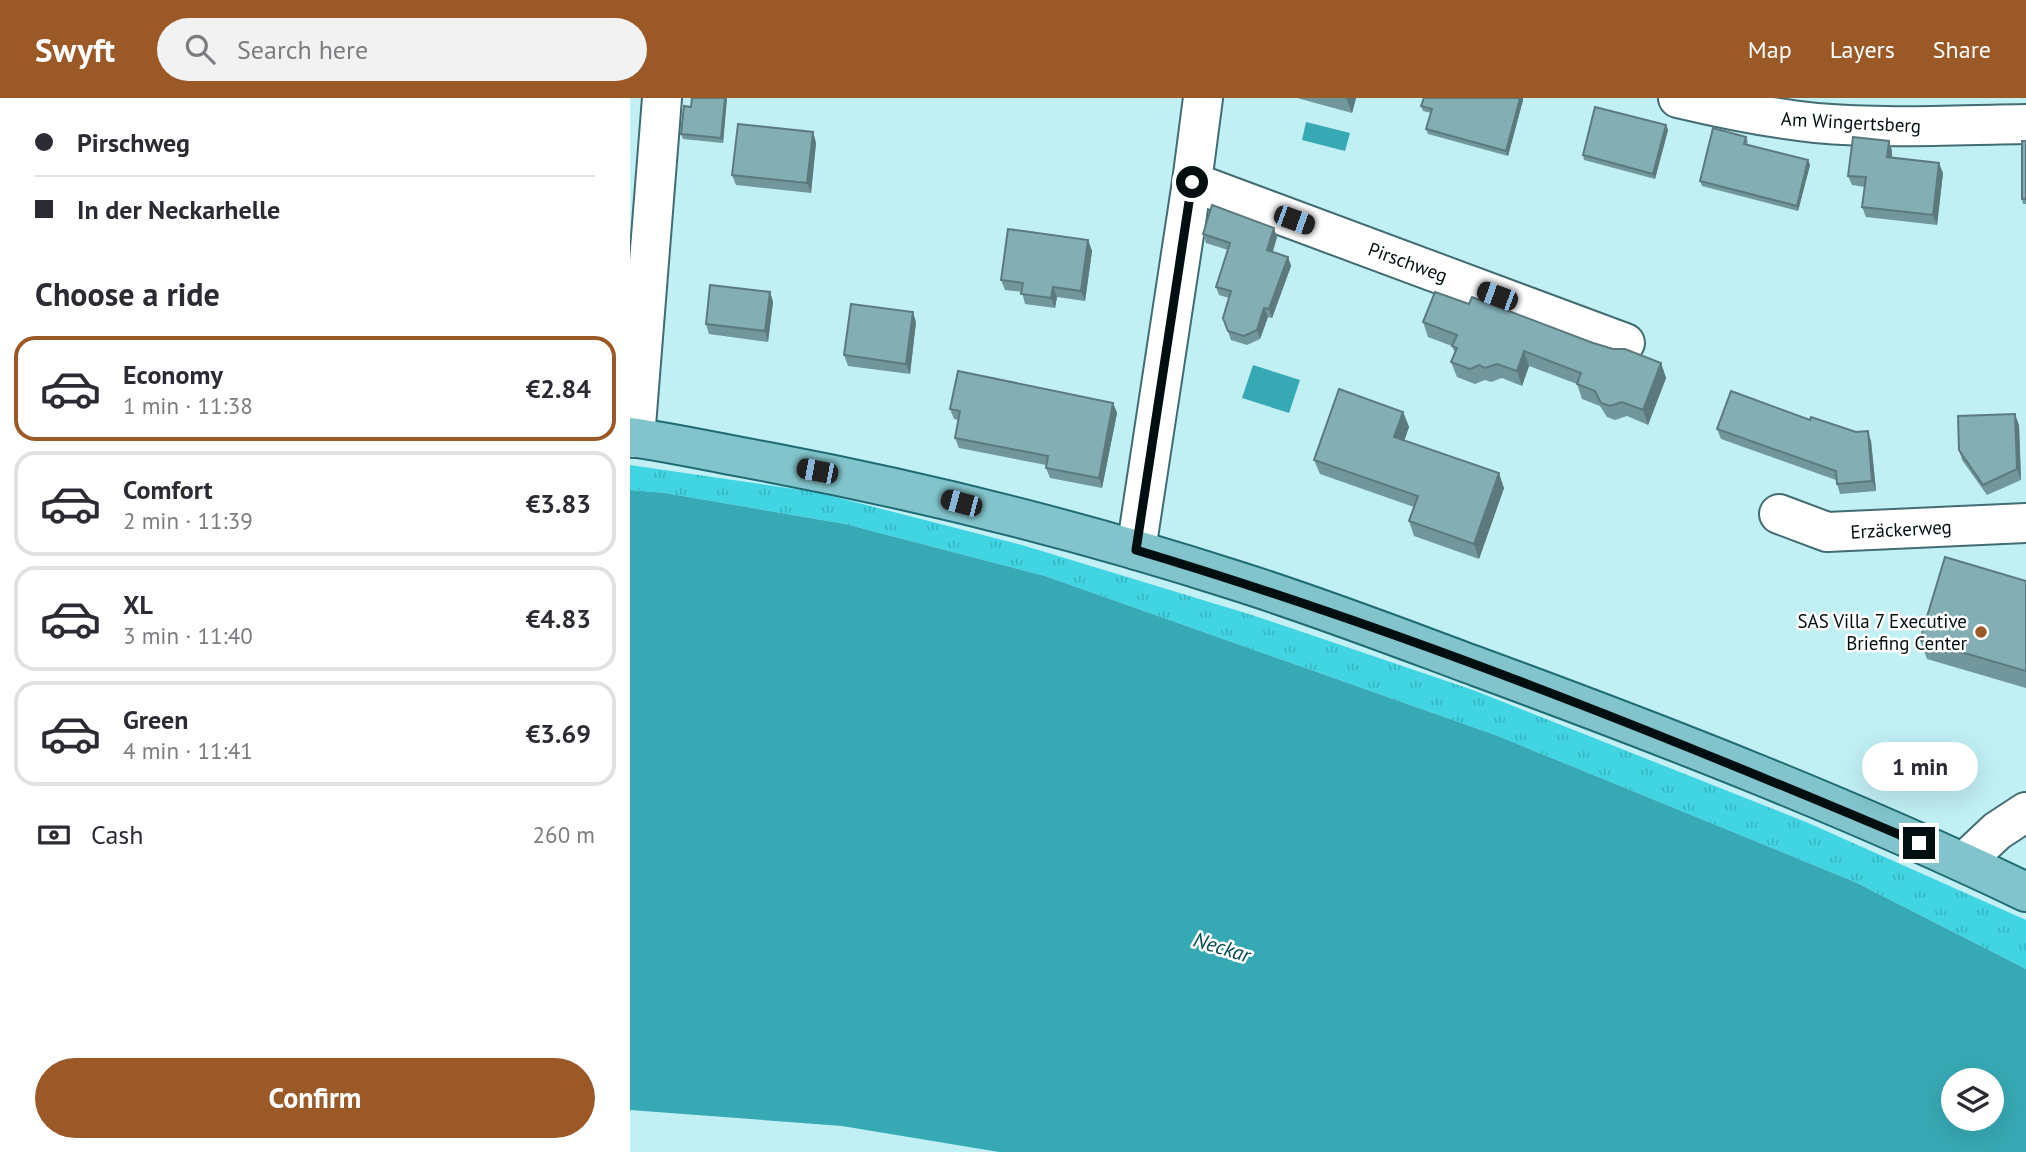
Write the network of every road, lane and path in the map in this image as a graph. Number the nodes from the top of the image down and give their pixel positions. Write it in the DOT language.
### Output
graph roads {
  1 [pos="1203,98"];
  2 [pos="1678,98"];
  3 [pos="654,104"];
  4 [pos="1938,112"];
  5 [pos="2026,124"];
  6 [pos="1192,182"];
  7 [pos="1625,343"];
  8 [pos="633,438"];
  9 [pos="1779,514"];
  10 [pos="2026,523"];
  11 [pos="1136,550"];
  12 [pos="2026,812"];
  13 [pos="1964,862"];
  14 [pos="2026,892"];
  1 -- 6 [label="street"];
  2 -- 4 [label="street, Am Wingertsberg"];
  3 -- 8 [label="street"];
  4 -- 5 [label="street, Am Wingertsberg"];
  6 -- 7 [label="street, Pirschweg"];
  6 -- 11 [label="street"];
  8 -- 11 [label="main road"];
  9 -- 10 [label="street, Erzäckerweg"];
  11 -- 13 [label="main road"];
  12 -- 13 [label="street"];
  13 -- 14 [label="main road"];
}
